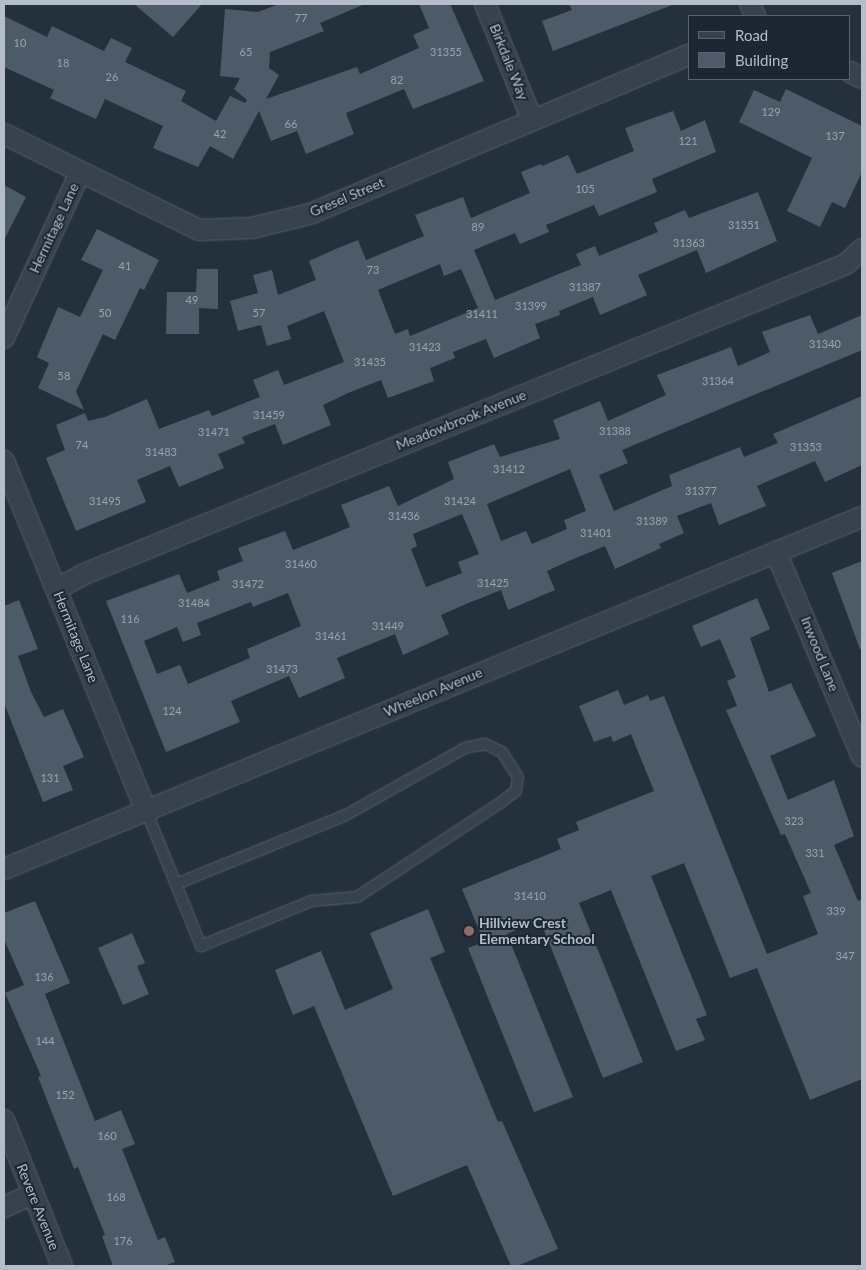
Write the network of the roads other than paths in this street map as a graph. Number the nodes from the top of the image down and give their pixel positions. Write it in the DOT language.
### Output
graph roads {
  1 [pos="486,4"];
  2 [pos="688,55"];
  3 [pos="532,120"];
  4 [pos="4,134"];
  5 [pos="80,172"];
  6 [pos="862,249"];
  7 [pos="4,338"];
  8 [pos="4,461"];
  9 [pos="862,517"];
  10 [pos="776,552"];
  11 [pos="57,589"];
  12 [pos="862,757"];
  13 [pos="147,813"];
  14 [pos="4,869"];
  15 [pos="176,884"];
  16 [pos="4,1120"];
  17 [pos="33,1194"];
  18 [pos="4,1207"];
  19 [pos="62,1266"];
  1 -- 3 [label="street, Birkdale Way"];
  2 -- 3 [label="street, Gresel Street"];
  3 -- 5 [label="street, Gresel Street"];
  4 -- 5 [label="street, Gresel Street"];
  5 -- 7 [label="street, Hermitage Lane"];
  6 -- 11 [label="street, Meadowbrook Avenue"];
  8 -- 11 [label="street, Hermitage Lane"];
  9 -- 10 [label="street, Wheelon Avenue"];
  10 -- 12 [label="street, Inwood Lane"];
  10 -- 13 [label="street, Wheelon Avenue"];
  11 -- 13 [label="street, Hermitage Lane"];
  13 -- 14 [label="street, Wheelon Avenue"];
  13 -- 15 [label="lane"];
  15 -- 15 [label="lane"];
  16 -- 17 [label="street, Revere Avenue"];
  17 -- 18 [label="street"];
  17 -- 19 [label="street, Revere Avenue"];
}
